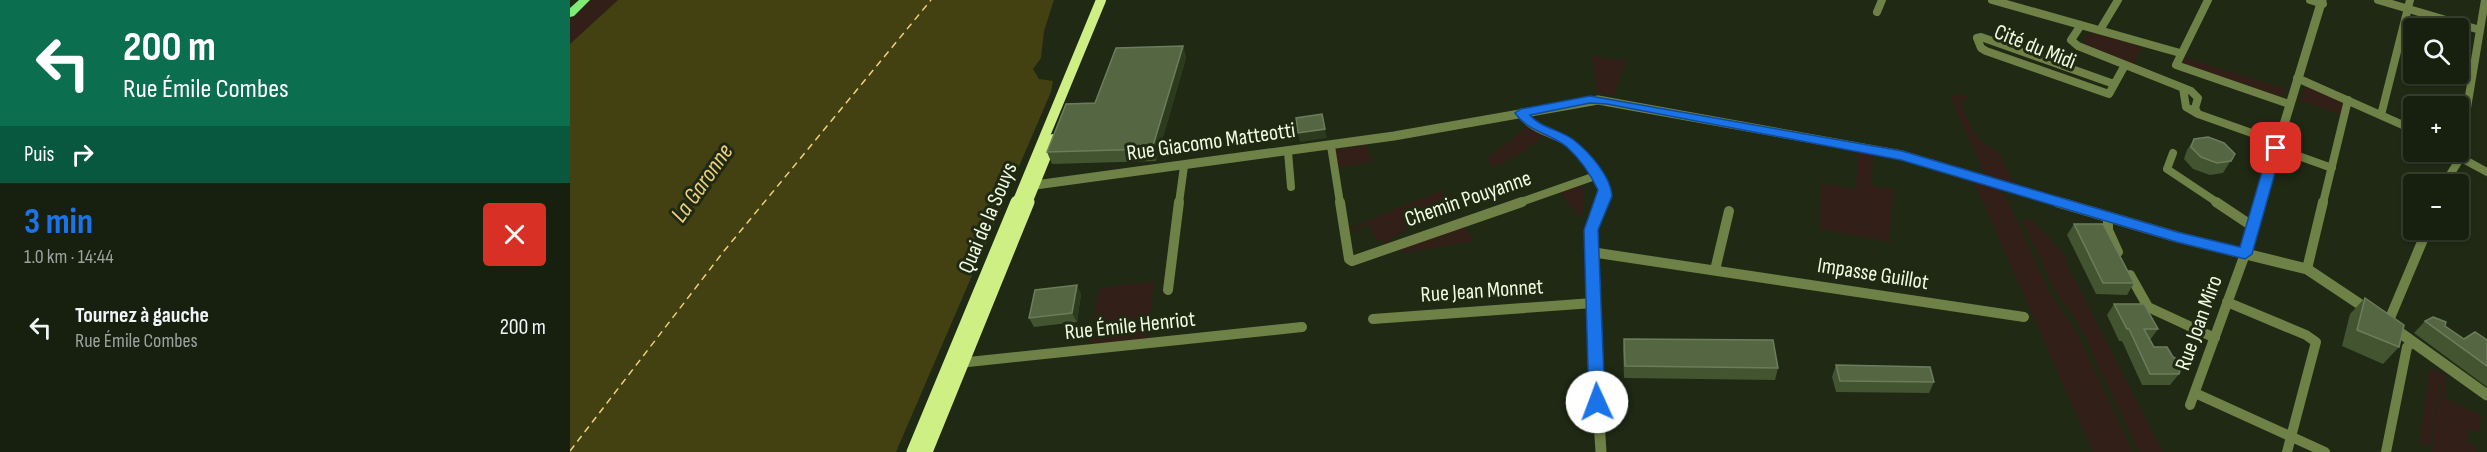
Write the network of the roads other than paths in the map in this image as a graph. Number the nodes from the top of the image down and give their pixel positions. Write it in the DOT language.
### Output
graph roads {
  1 [pos="576,0"];
  2 [pos="585,0"];
  3 [pos="1101,0"];
  4 [pos="1108,0"];
  5 [pos="1882,0"];
  6 [pos="1992,0"];
  7 [pos="2118,0"];
  8 [pos="2208,0"];
  9 [pos="2310,0"];
  10 [pos="2378,0"];
  11 [pos="2485,0"];
  12 [pos="2322,2"];
  13 [pos="2408,4"];
  14 [pos="570,6"];
  15 [pos="1877,12"];
  16 [pos="570,14"];
  17 [pos="2081,25"];
  18 [pos="2100,30"];
  19 [pos="2480,30"];
  20 [pos="2180,53"];
  21 [pos="2126,65"];
  22 [pos="2297,78"];
  23 [pos="2114,84"];
  24 [pos="2183,88"];
  25 [pos="2468,96"];
  26 [pos="2348,100"];
  27 [pos="2289,104"];
  28 [pos="1521,113"];
  29 [pos="2198,114"];
  30 [pos="2381,115"];
  31 [pos="2403,125"];
  32 [pos="2277,145"];
  33 [pos="1331,146"];
  34 [pos="1288,152"];
  35 [pos="2173,153"];
  36 [pos="2469,158"];
  37 [pos="2469,162"];
  38 [pos="1184,166"];
  39 [pos="2332,168"];
  40 [pos="2487,168"];
  41 [pos="2487,172"];
  42 [pos="1598,175"];
  43 [pos="1029,186"];
  44 [pos="1291,187"];
  45 [pos="1729,211"];
  46 [pos="2108,218"];
  47 [pos="2252,226"];
  48 [pos="2423,240"];
  49 [pos="1592,252"];
  50 [pos="2245,254"];
  51 [pos="2307,269"];
  52 [pos="1715,270"];
  53 [pos="1168,290"];
  54 [pos="2227,302"];
  55 [pos="1593,303"];
  56 [pos="2024,317"];
  57 [pos="1373,319"];
  58 [pos="2385,322"];
  59 [pos="1302,327"];
  60 [pos="2215,338"];
  61 [pos="2413,342"];
  62 [pos="956,364"];
  63 [pos="2195,393"];
  64 [pos="2487,395"];
  65 [pos="2190,405"];
  66 [pos="2290,437"];
  67 [pos="914,452"];
  68 [pos="926,452"];
  69 [pos="1601,452"];
  70 [pos="2287,452"];
  71 [pos="2325,452"];
  72 [pos="2386,452"];
  1 -- 14 [label="main road"];
  2 -- 16 [label="main road"];
  3 -- 43 [label="main road, Quai de la Souys"];
  4 -- 43 [label="main road, Quai de la Souys"];
  5 -- 15 [label="street"];
  6 -- 17 [label="street"];
  7 -- 18 [label="street"];
  8 -- 20 [label="street"];
  9 -- 12 [label="street"];
  10 -- 13 [label="street"];
  11 -- 19 [label="street"];
  12 -- 22 [label="street"];
  13 -- 19 [label="street"];
  13 -- 30 [label="street"];
  17 -- 18 [label="street"];
  17 -- 21 [label="street, Cité du Midi"];
  18 -- 20 [label="street"];
  19 -- 25 [label="street"];
  20 -- 27 [label="street"];
  21 -- 23 [label="street"];
  21 -- 24 [label="street, Cité du Midi"];
  22 -- 26 [label="street"];
  22 -- 27 [label="street"];
  23 -- 23 [label="street, Cité du Midi"];
  24 -- 29 [label="street"];
  24 -- 29 [label="street"];
  26 -- 30 [label="street"];
  26 -- 39 [label="street"];
  27 -- 32 [label="street"];
  28 -- 33 [label="street, Rue Giacomo Matteotti"];
  28 -- 42 [label="street"];
  28 -- 46 [label="street, Rue Giacomo Matteotti"];
  29 -- 32 [label="street"];
  30 -- 31 [label="street"];
  32 -- 39 [label="street"];
  32 -- 47 [label="street"];
  33 -- 34 [label="street, Rue Giacomo Matteotti"];
  33 -- 42 [label="street, Chemin Pouyanne"];
  34 -- 38 [label="street, Rue Giacomo Matteotti"];
  34 -- 44 [label="street"];
  35 -- 47 [label="street"];
  36 -- 40 [label="street"];
  37 -- 41 [label="street"];
  38 -- 43 [label="street, Rue Giacomo Matteotti"];
  38 -- 53 [label="street"];
  39 -- 51 [label="street"];
  42 -- 49 [label="street"];
  43 -- 62 [label="main road, Quai de la Souys"];
  45 -- 52 [label="street"];
  46 -- 50 [label="street, Rue Giacomo Matteotti"];
  46 -- 60 [label="street"];
  47 -- 50 [label="street"];
  48 -- 58 [label="street"];
  49 -- 52 [label="street, Impasse Guillot"];
  49 -- 55 [label="street"];
  50 -- 51 [label="street, Rue Giacomo Matteotti"];
  50 -- 54 [label="street, Rue Joan Miro"];
  51 -- 58 [label="street, Rue Giacomo Matteotti"];
  52 -- 56 [label="street, Impasse Guillot"];
  54 -- 60 [label="street, Rue Joan Miro"];
  54 -- 66 [label="street"];
  55 -- 57 [label="street, Rue Jean Monnet"];
  55 -- 69 [label="street"];
  58 -- 61 [label="street, Rue Giacomo Matteotti"];
  59 -- 62 [label="street, Rue Émile Henriot"];
  60 -- 63 [label="street, Rue Joan Miro"];
  61 -- 64 [label="street, Rue Giacomo Matteotti"];
  61 -- 72 [label="street"];
  62 -- 67 [label="main road, Quai de la Souys"];
  62 -- 68 [label="main road, Quai de la Souys"];
  63 -- 65 [label="street, Rue Joan Miro"];
  63 -- 66 [label="street"];
  66 -- 70 [label="street"];
  66 -- 71 [label="street"];
}
